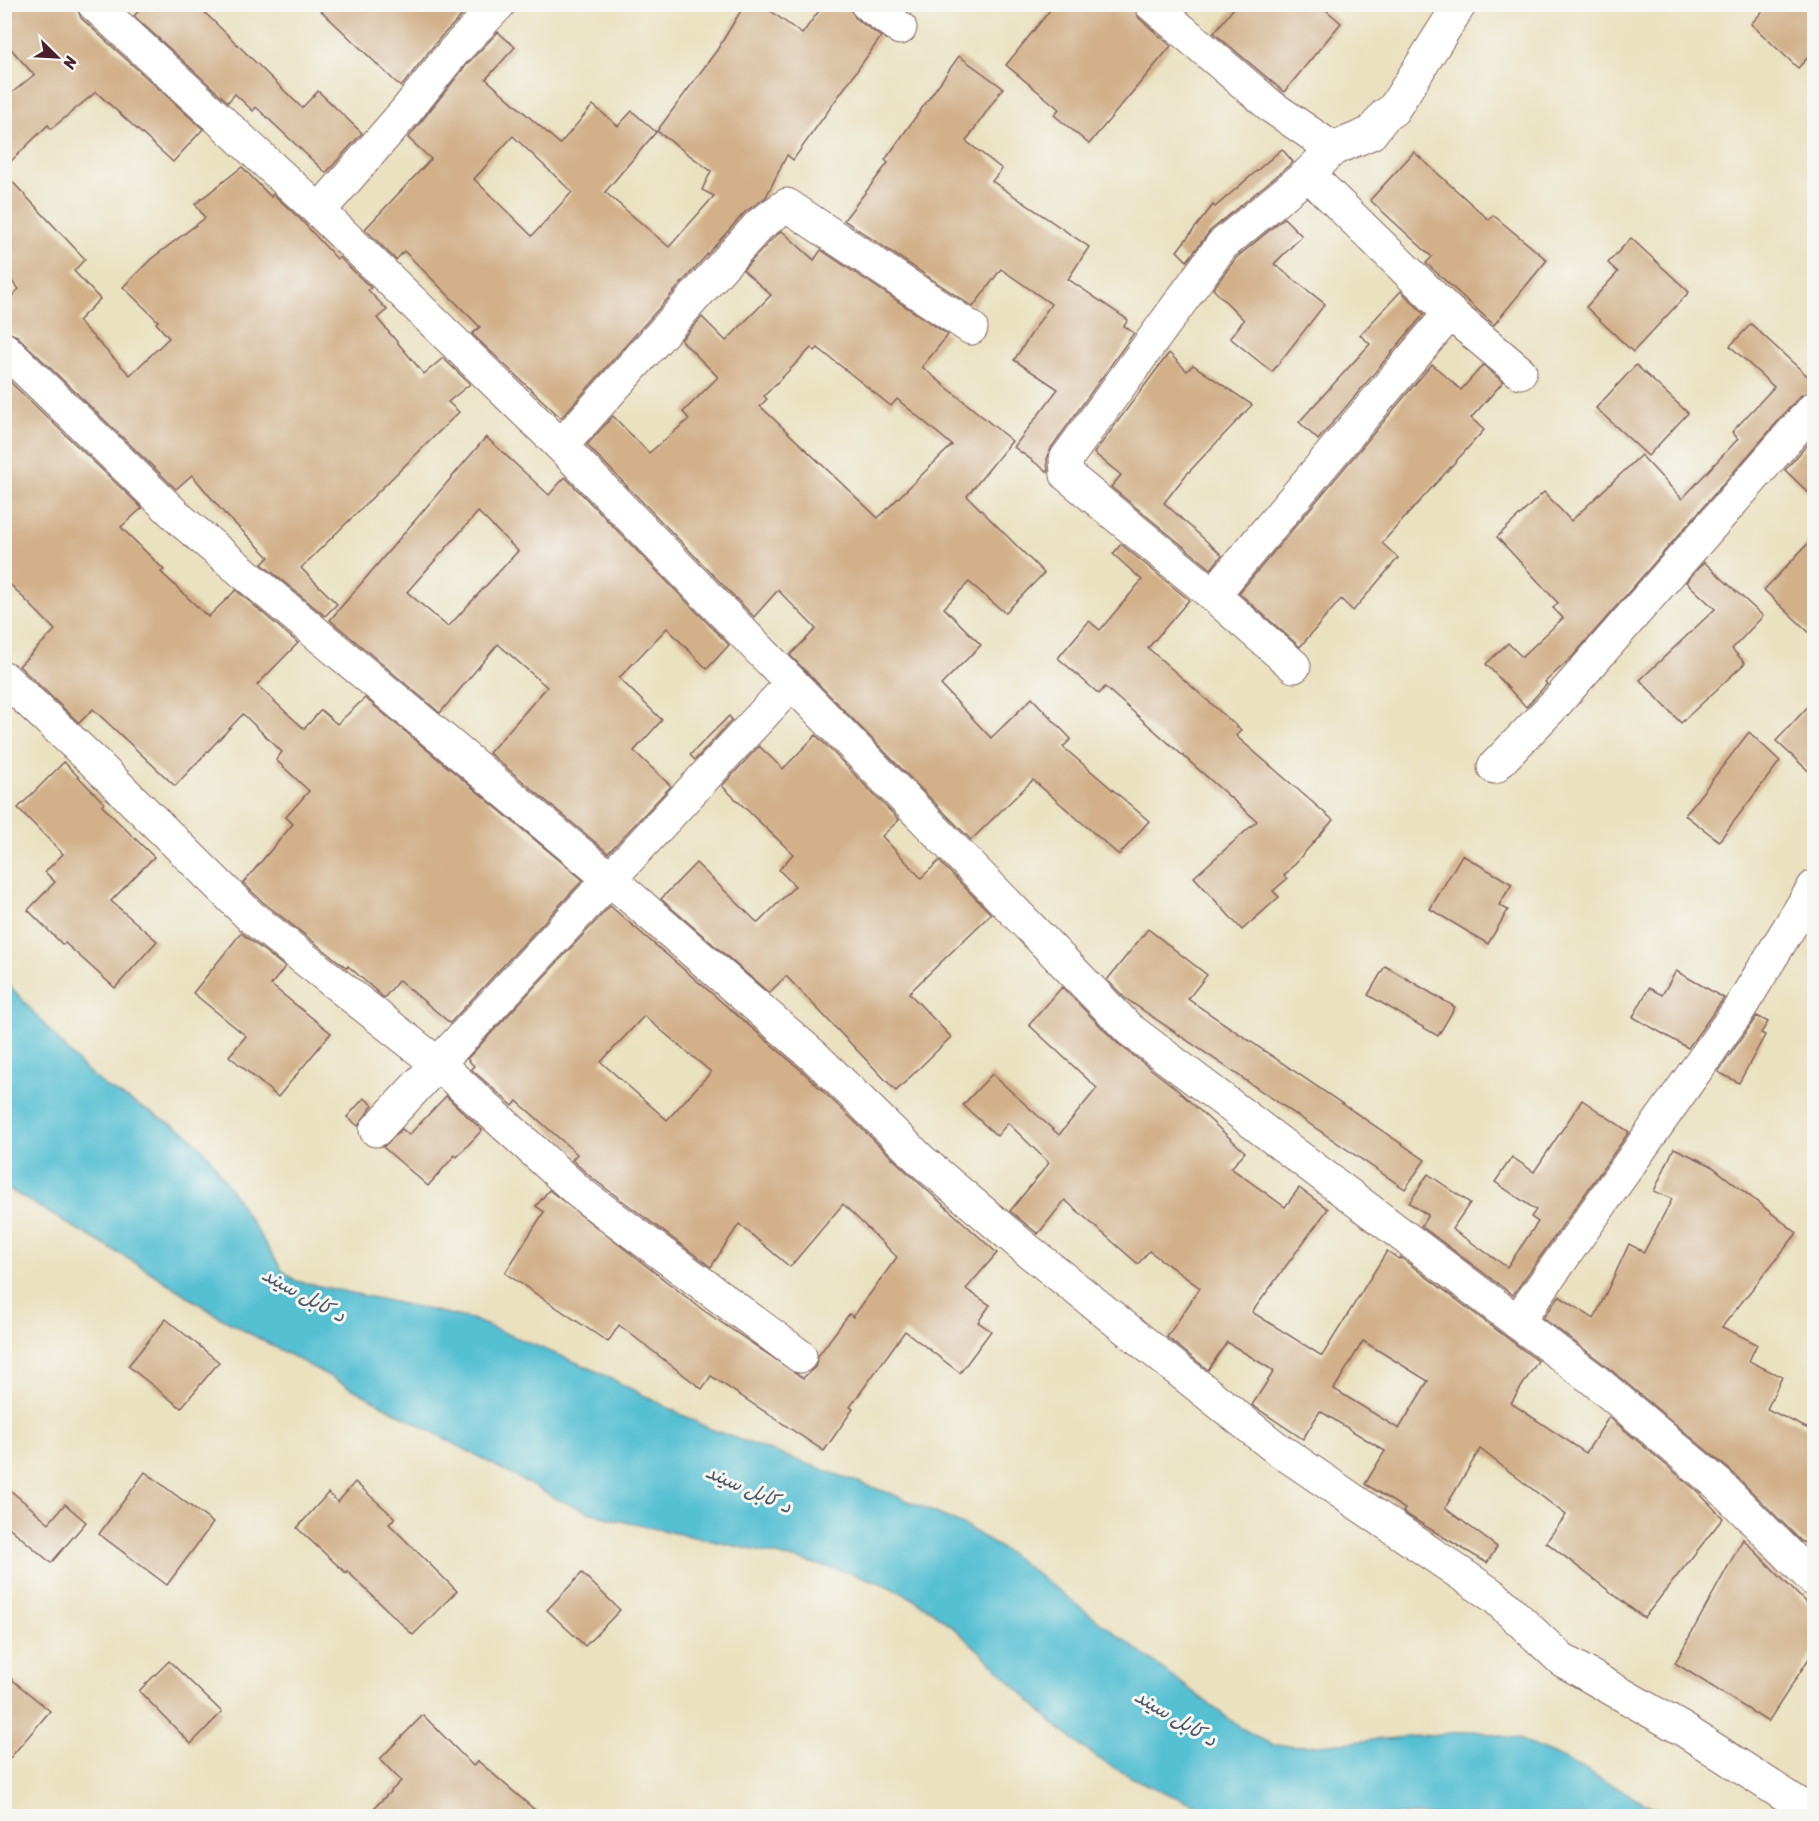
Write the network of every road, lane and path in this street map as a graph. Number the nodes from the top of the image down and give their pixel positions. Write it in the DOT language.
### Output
graph roads {
  1 [pos="94,4"];
  2 [pos="499,4"];
  3 [pos="867,4"];
  4 [pos="1150,4"];
  5 [pos="1460,4"];
  6 [pos="900,28"];
  7 [pos="1333,149"];
  8 [pos="1308,174"];
  9 [pos="319,211"];
  10 [pos="1450,313"];
  11 [pos="971,328"];
  12 [pos="4,349"];
  13 [pos="1520,372"];
  14 [pos="1815,408"];
  15 [pos="561,446"];
  16 [pos="1213,595"];
  17 [pos="1294,666"];
  18 [pos="4,678"];
  19 [pos="792,683"];
  20 [pos="1494,767"];
  21 [pos="610,879"];
  22 [pos="1815,887"];
  23 [pos="438,1064"];
  24 [pos="376,1130"];
  25 [pos="1517,1322"];
  26 [pos="800,1356"];
  27 [pos="1815,1580"];
  28 [pos="1815,1814"];
  1 -- 9 [label="street"];
  2 -- 9 [label="street"];
  3 -- 6 [label="street"];
  4 -- 7 [label="street"];
  5 -- 7 [label="street"];
  7 -- 8 [label="street"];
  8 -- 10 [label="street"];
  8 -- 16 [label="street"];
  9 -- 15 [label="street"];
  10 -- 13 [label="street"];
  10 -- 16 [label="street"];
  11 -- 15 [label="street"];
  12 -- 21 [label="street"];
  14 -- 20 [label="street"];
  15 -- 19 [label="street"];
  16 -- 17 [label="street"];
  18 -- 23 [label="street"];
  19 -- 21 [label="street"];
  19 -- 25 [label="street"];
  21 -- 23 [label="street"];
  21 -- 28 [label="street"];
  22 -- 25 [label="street"];
  23 -- 24 [label="street"];
  23 -- 26 [label="street"];
  25 -- 27 [label="street"];
}
